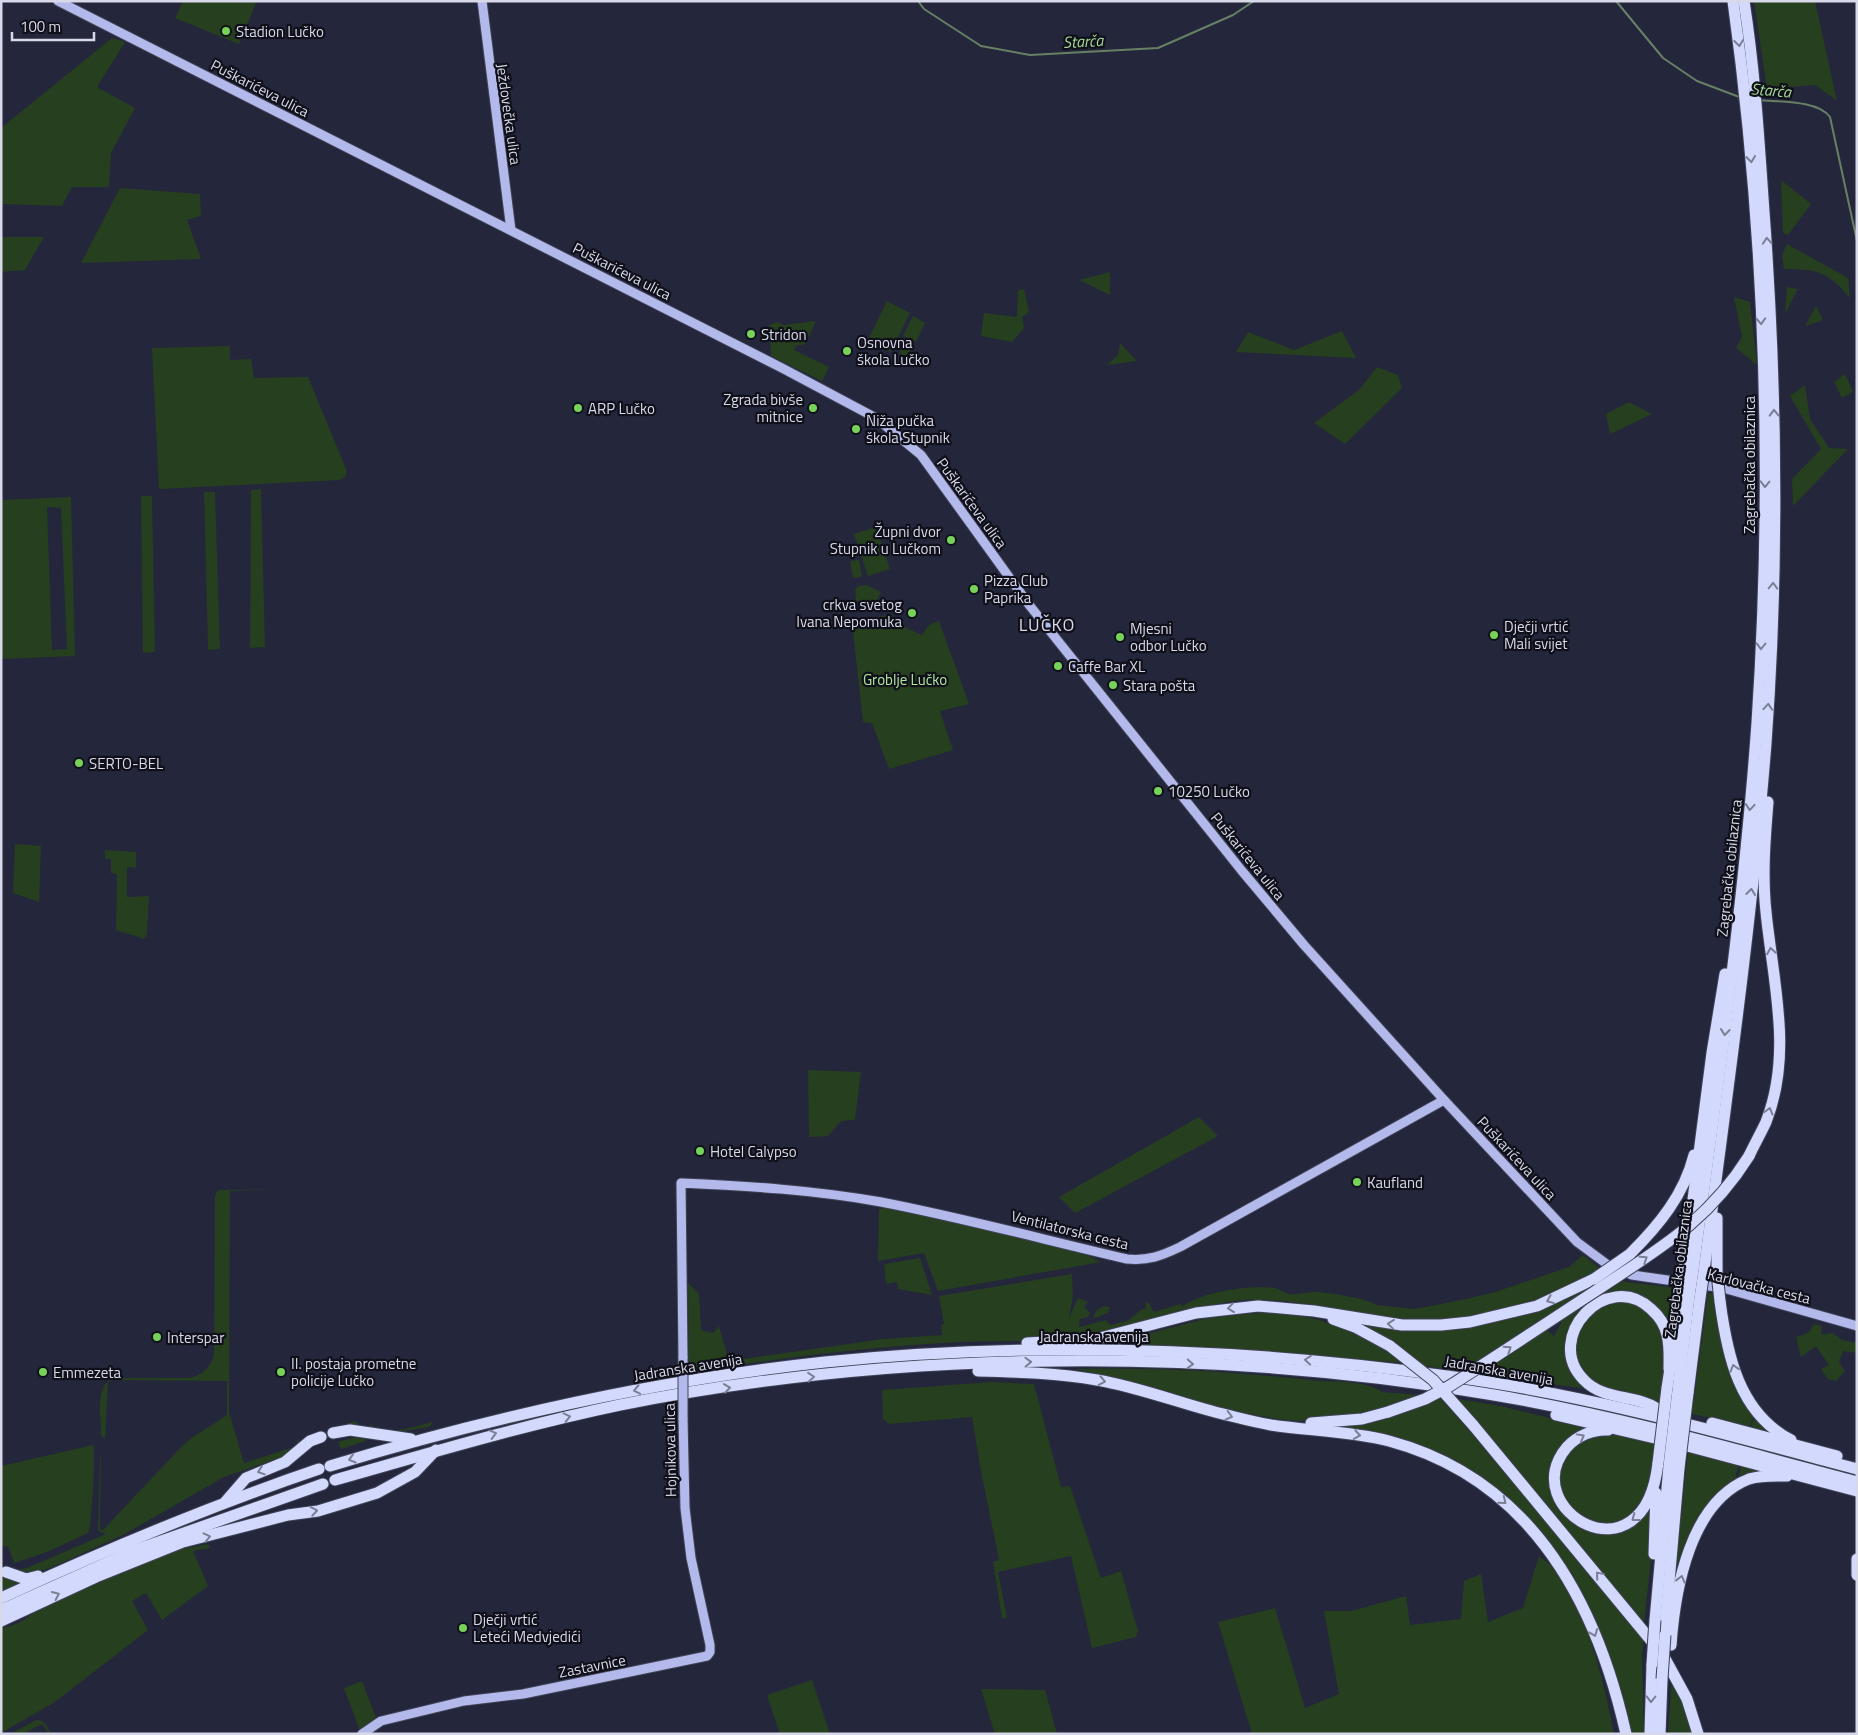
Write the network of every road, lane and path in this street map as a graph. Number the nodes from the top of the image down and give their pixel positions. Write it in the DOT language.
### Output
graph roads {
  1 [pos="58,1"];
  2 [pos="482,1"];
  3 [pos="1733,1"];
  4 [pos="1744,1"];
  5 [pos="1749,84"];
  6 [pos="1751,110"];
  7 [pos="511,230"];
  8 [pos="1766,744"];
  9 [pos="1746,844"];
  10 [pos="1444,1100"];
  11 [pos="1703,1117"];
  12 [pos="1719,1152"];
  13 [pos="681,1182"];
  14 [pos="1598,1259"];
  15 [pos="1693,1270"];
  16 [pos="1690,1297"];
  17 [pos="1280,1307"];
  18 [pos="1857,1326"];
  19 [pos="824,1362"];
  20 [pos="1356,1365"];
  21 [pos="1670,1369"];
  22 [pos="892,1370"];
  23 [pos="1358,1378"];
  24 [pos="1678,1390"];
  25 [pos="1658,1409"];
  26 [pos="1257,1421"];
  27 [pos="333,1433"];
  28 [pos="321,1436"];
  29 [pos="417,1440"];
  30 [pos="1676,1442"];
  31 [pos="1745,1446"];
  32 [pos="1809,1448"];
  33 [pos="436,1450"];
  34 [pos="1856,1463"];
  35 [pos="330,1466"];
  36 [pos="1669,1466"];
  37 [pos="319,1469"];
  38 [pos="1657,1476"];
  39 [pos="1806,1477"];
  40 [pos="335,1480"];
  41 [pos="1857,1482"];
  42 [pos="323,1484"];
  43 [pos="1844,1487"];
  44 [pos="1857,1491"];
  45 [pos="1857,1496"];
  46 [pos="226,1502"];
  47 [pos="1857,1559"];
  48 [pos="6,1572"];
  49 [pos="54,1574"];
  50 [pos="1857,1576"];
  51 [pos="1,1598"];
  52 [pos="1,1610"];
  53 [pos="1655,1620"];
  54 [pos="1,1621"];
  55 [pos="1668,1640"];
  56 [pos="709,1654"];
  57 [pos="362,1734"];
  58 [pos="1626,1734"];
  59 [pos="1650,1734"];
  60 [pos="1660,1734"];
  61 [pos="1698,1734"];
  1 -- 7 [label="main road, Puškarićeva ulica"];
  2 -- 7 [label="main road, Ježdovečka ulica"];
  3 -- 5 [label="highway, Zagrebačka obilaznica, one-way"];
  4 -- 5 [label="highway, Zagrebačka obilaznica"];
  5 -- 6 [label="highway, Zagrebačka obilaznica"];
  8 -- 6 [label="highway, Zagrebačka obilaznica, one-way"];
  6 -- 9 [label="highway, Zagrebačka obilaznica, one-way"];
  7 -- 10 [label="main road, Puškarićeva ulica"];
  12 -- 8 [label="highway, Zagrebačka obilaznica, one-way"];
  26 -- 8 [label="highway, one-way, bridge"];
  9 -- 11 [label="highway"];
  9 -- 15 [label="highway, Zagrebačka obilaznica, one-way"];
  10 -- 13 [label="main road, Ventilatorska cesta"];
  10 -- 14 [label="main road, Puškarićeva ulica"];
  11 -- 15 [label="highway"];
  11 -- 17 [label="highway, one-way, bridge"];
  12 -- 15 [label="highway, Zagrebačka obilaznica"];
  32 -- 12 [label="highway, one-way, bridge"];
  13 -- 56 [label="main road, Hojnikova ulica, bridge"];
  14 -- 18 [label="main road, Karlovačka cesta"];
  15 -- 16 [label="highway, Zagrebačka obilaznica, bridge"];
  15 -- 16 [label="highway, bridge"];
  16 -- 21 [label="highway"];
  16 -- 24 [label="highway, Zagrebačka obilaznica"];
  17 -- 19 [label="highway, one-way"];
  61 -- 17 [label="highway, one-way, bridge"];
  20 -- 19 [label="highway, Jadranska avenija, one-way"];
  19 -- 29 [label="highway, Jadranska avenija, one-way"];
  20 -- 25 [label="highway"];
  20 -- 31 [label="highway, Jadranska avenija"];
  21 -- 24 [label="highway"];
  21 -- 25 [label="highway"];
  22 -- 23 [label="highway, Jadranska avenija, one-way"];
  22 -- 26 [label="highway, one-way"];
  33 -- 22 [label="highway, Jadranska avenija, one-way"];
  23 -- 30 [label="highway"];
  23 -- 31 [label="highway, Jadranska avenija"];
  24 -- 36 [label="highway, bridge"];
  24 -- 36 [label="highway, Zagrebačka obilaznica, bridge"];
  25 -- 31 [label="highway"];
  26 -- 58 [label="highway, one-way"];
  27 -- 29 [label="highway"];
  28 -- 46 [label="highway, one-way"];
  29 -- 35 [label="highway, Jadranska avenija, one-way"];
  30 -- 31 [label="highway"];
  38 -- 30 [label="highway, one-way"];
  31 -- 32 [label="highway"];
  31 -- 34 [label="highway, Jadranska avenija"];
  31 -- 39 [label="highway"];
  31 -- 41 [label="highway, Jadranska avenija"];
  32 -- 34 [label="highway"];
  33 -- 40 [label="highway, Jadranska avenija"];
  54 -- 33 [label="highway, one-way"];
  36 -- 38 [label="highway"];
  36 -- 53 [label="highway, Zagrebačka obilaznica"];
  36 -- 55 [label="highway, Zagrebačka obilaznica"];
  37 -- 46 [label="highway"];
  38 -- 53 [label="highway"];
  39 -- 43 [label="highway"];
  55 -- 39 [label="highway, one-way"];
  42 -- 52 [label="highway"];
  43 -- 44 [label="highway"];
  43 -- 45 [label="highway"];
  46 -- 49 [label="highway"];
  47 -- 50 [label="highway"];
  48 -- 49 [label="highway"];
  49 -- 51 [label="highway"];
  53 -- 59 [label="highway, Zagrebačka obilaznica, one-way, bridge"];
  55 -- 60 [label="highway, Zagrebačka obilaznica, bridge"];
  56 -- 57 [label="main road, Zastavnice"];
}
